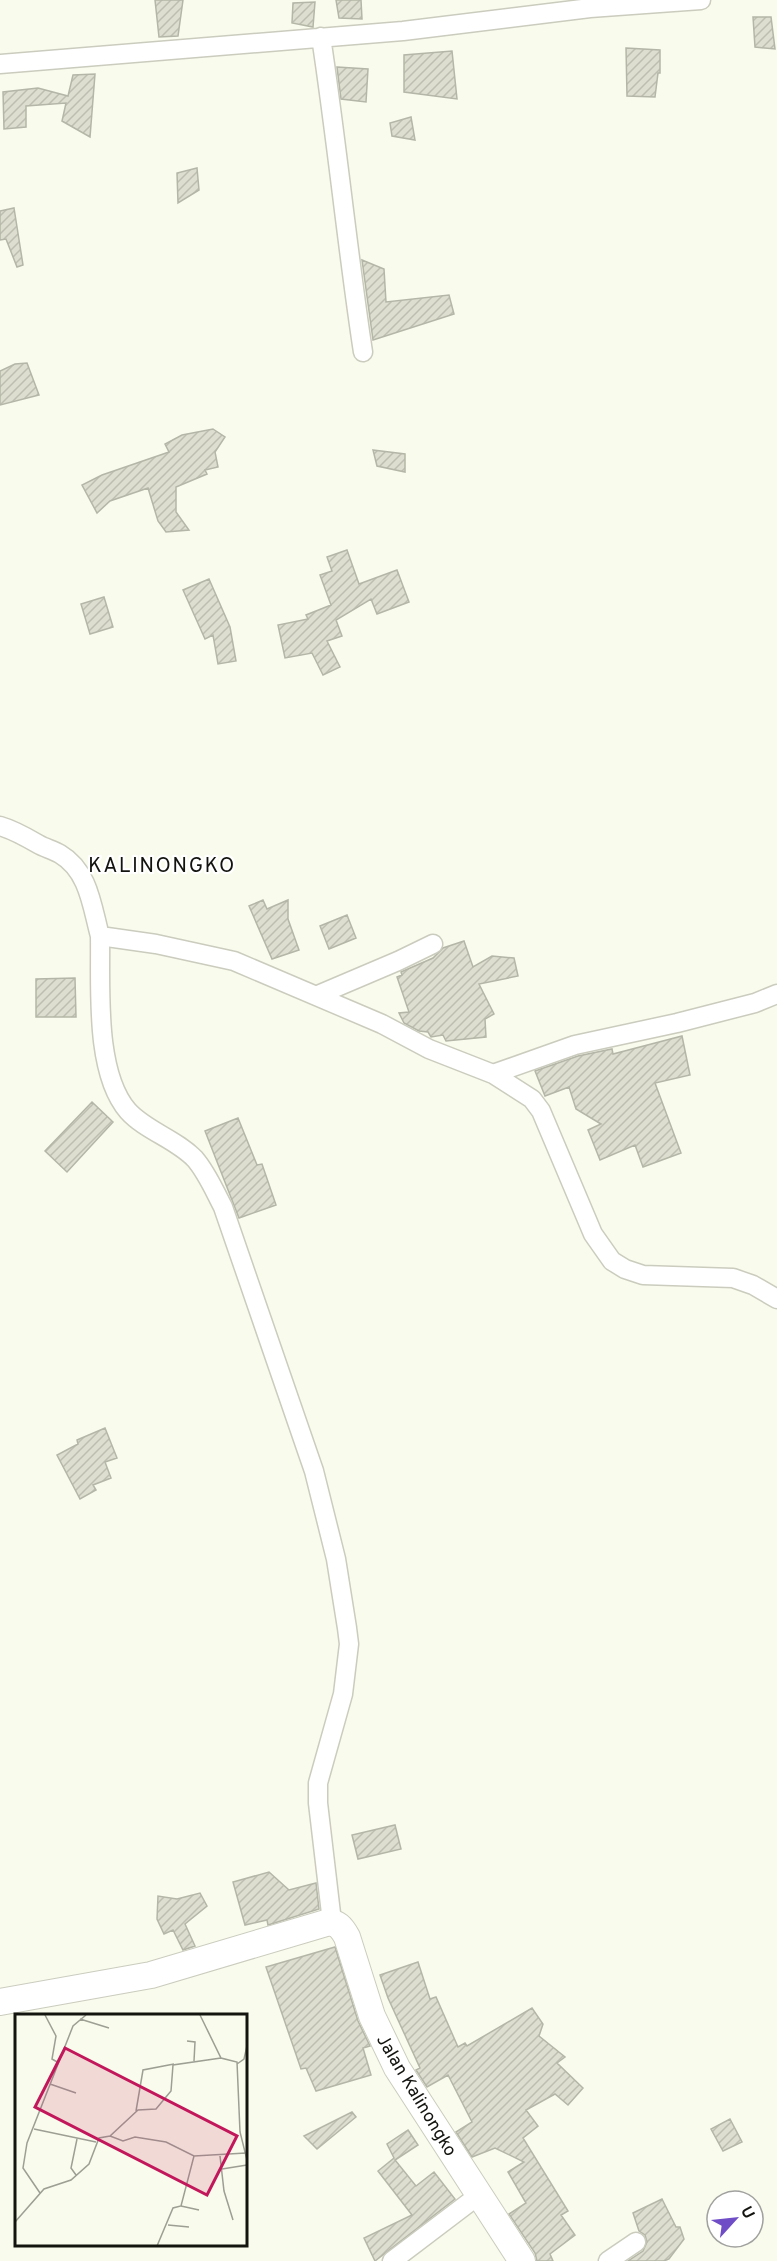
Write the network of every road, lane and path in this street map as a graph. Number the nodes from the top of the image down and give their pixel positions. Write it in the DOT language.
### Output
graph roads {
  1 [pos="701,0"];
  2 [pos="589,4"];
  3 [pos="321,37"];
  4 [pos="0,64"];
  5 [pos="363,352"];
  6 [pos="0,826"];
  7 [pos="100,936"];
  8 [pos="433,944"];
  9 [pos="777,994"];
  10 [pos="318,996"];
  11 [pos="493,1074"];
  12 [pos="777,1299"];
  13 [pos="332,1922"];
  14 [pos="0,2002"];
  15 [pos="479,2195"];
  16 [pos="636,2242"];
  17 [pos="392,2261"];
  18 [pos="522,2261"];
  19 [pos="608,2261"];
  1 -- 2 [label="street"];
  2 -- 3 [label="street"];
  3 -- 4 [label="street"];
  3 -- 5 [label="street"];
  6 -- 7 [label="street"];
  7 -- 10 [label="street"];
  7 -- 13 [label="street"];
  8 -- 10 [label="street"];
  9 -- 11 [label="street"];
  10 -- 11 [label="street"];
  11 -- 12 [label="street"];
  13 -- 14 [label="street"];
  13 -- 15 [label="street, Jalan Kalinongko"];
  15 -- 17 [label="street"];
  15 -- 18 [label="street, Jalan Kalinongko"];
  16 -- 19 [label="street"];
}
